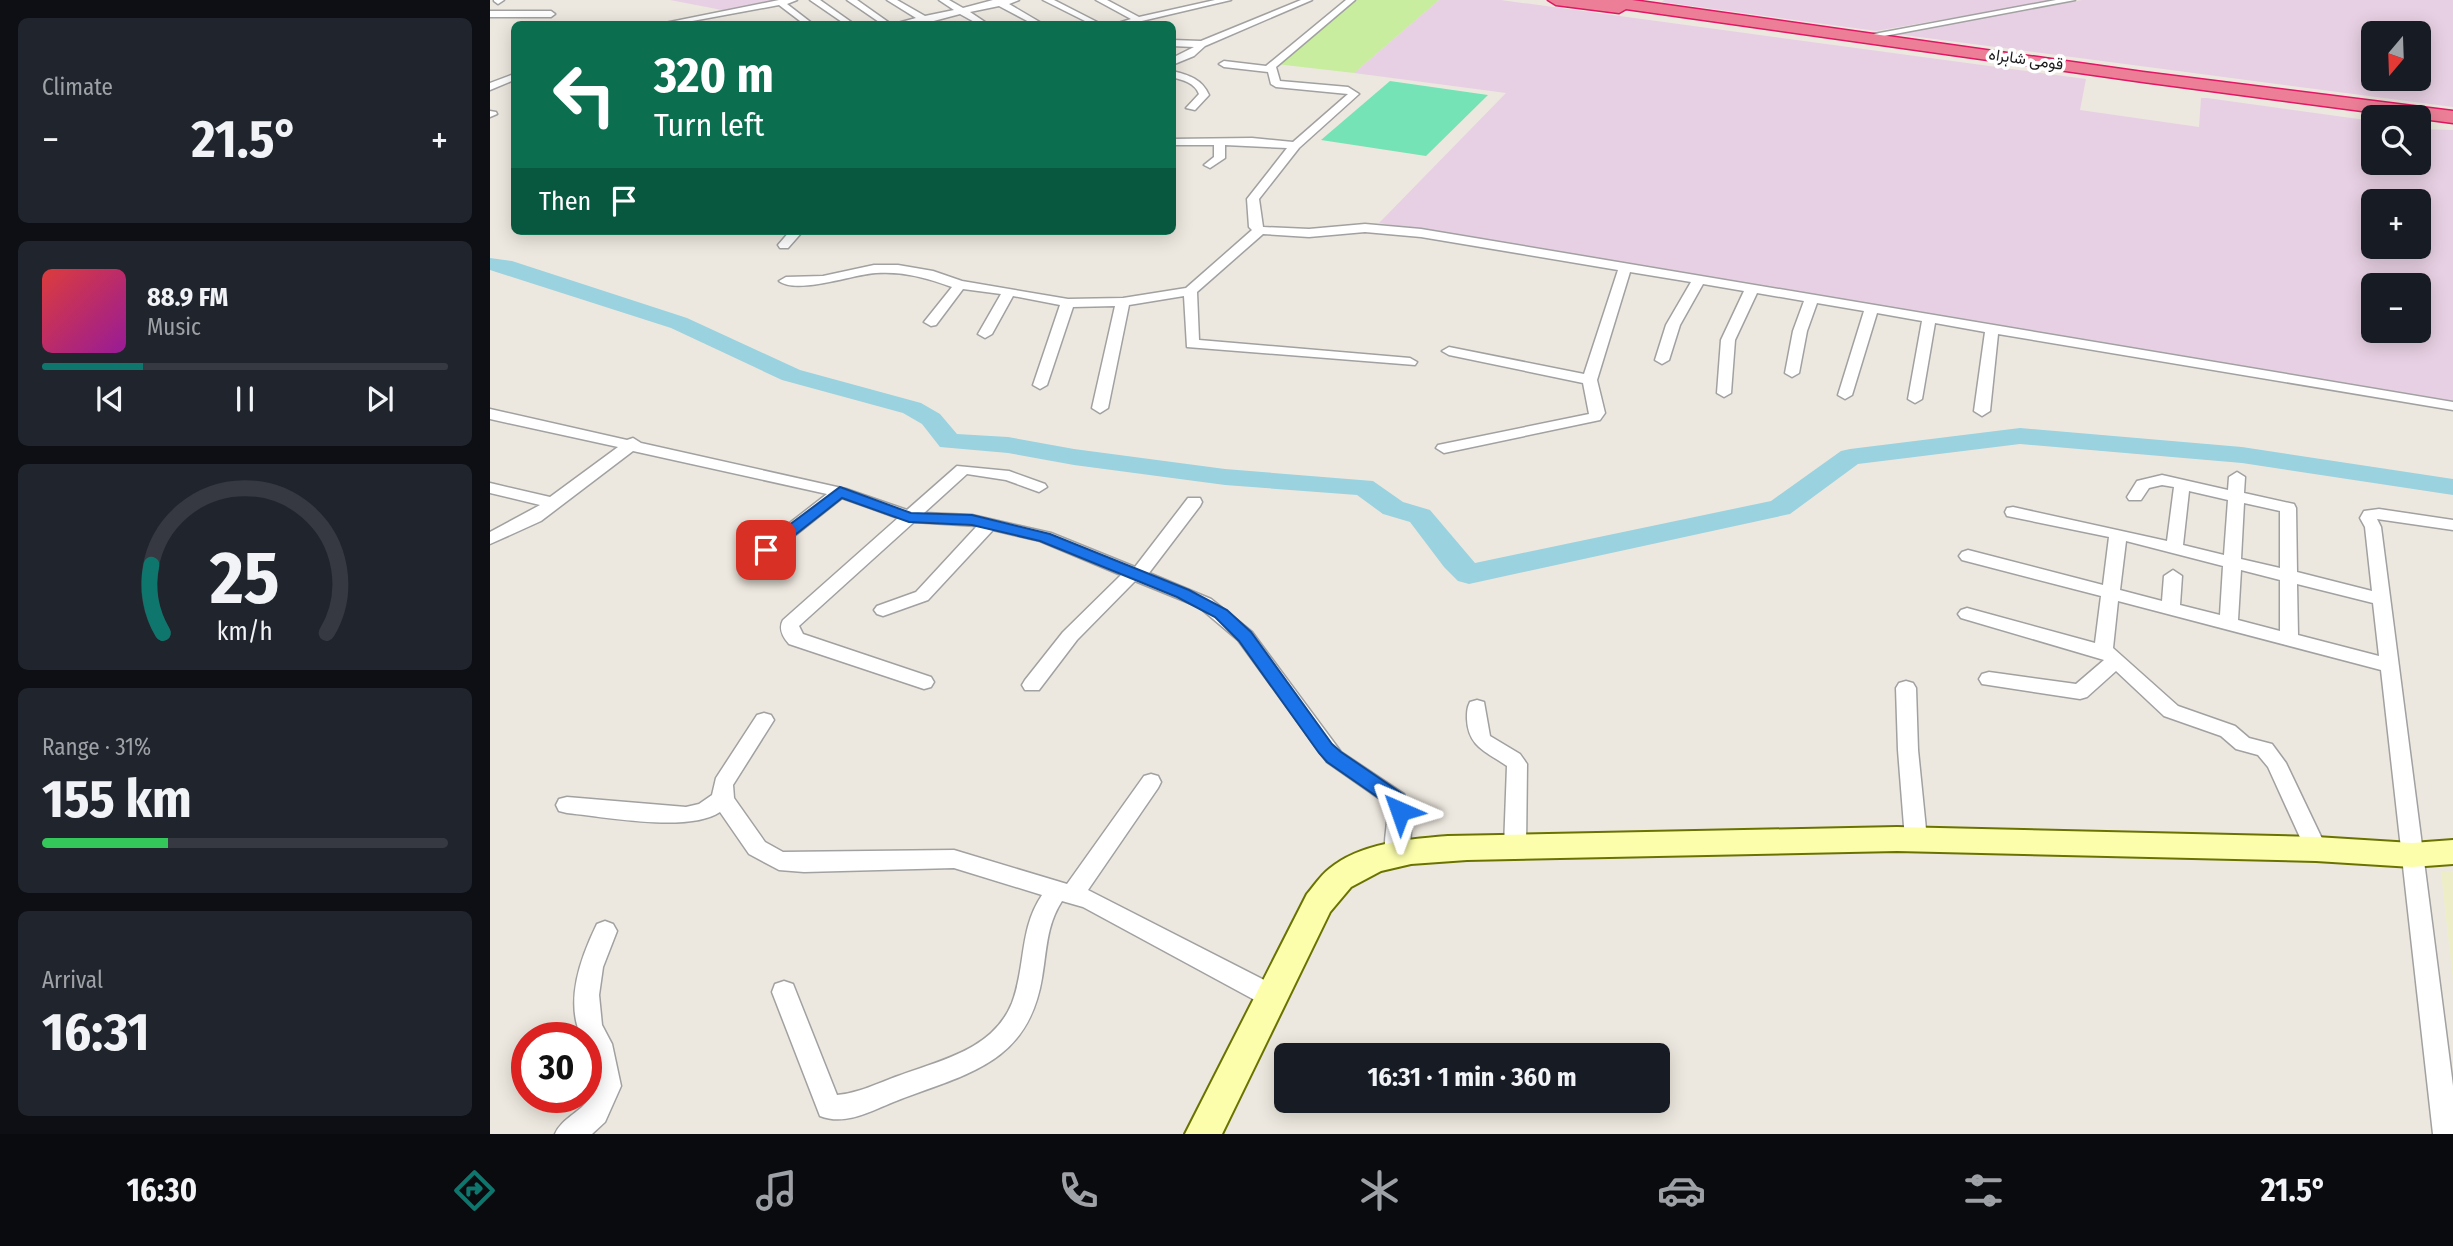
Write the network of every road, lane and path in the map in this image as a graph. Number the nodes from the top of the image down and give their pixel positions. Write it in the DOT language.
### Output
graph roads {
  1 [pos="793,0"];
  2 [pos="802,0"];
  3 [pos="814,0"];
  4 [pos="851,0"];
  5 [pos="891,0"];
  6 [pos="943,0"];
  7 [pos="1015,0"];
  8 [pos="1047,0"];
  9 [pos="1100,0"];
  10 [pos="1227,0"];
  11 [pos="1308,0"];
  12 [pos="1351,0"];
  13 [pos="1556,0"];
  14 [pos="1599,0"];
  15 [pos="2071,0"];
  16 [pos="998,1"];
  17 [pos="782,4"];
  18 [pos="961,11"];
  19 [pos="490,14"];
  20 [pos="1135,17"];
  21 [pos="548,21"];
  22 [pos="680,21"];
  23 [pos="693,21"];
  24 [pos="805,21"];
  25 [pos="846,21"];
  26 [pos="882,21"];
  27 [pos="926,21"];
  28 [pos="931,21"];
  29 [pos="979,21"];
  30 [pos="1034,21"];
  31 [pos="1091,21"];
  32 [pos="1132,21"];
  33 [pos="1863,37"];
  34 [pos="1176,43"];
  35 [pos="1202,44"];
  36 [pos="1176,60"];
  37 [pos="1224,64"];
  38 [pos="1271,69"];
  39 [pos="511,75"];
  40 [pos="1176,75"];
  41 [pos="511,76"];
  42 [pos="490,77"];
  43 [pos="2143,77"];
  44 [pos="490,87"];
  45 [pos="1191,108"];
  46 [pos="2361,111"];
  47 [pos="2453,111"];
  48 [pos="2453,117"];
  49 [pos="2431,120"];
  50 [pos="2453,123"];
  51 [pos="1220,141"];
  52 [pos="1176,142"];
  53 [pos="1295,146"];
  54 [pos="1210,165"];
  55 [pos="1260,230"];
  56 [pos="794,235"];
  57 [pos="785,245"];
  58 [pos="1625,267"];
  59 [pos="1699,280"];
  60 [pos="786,281"];
  61 [pos="960,285"];
  62 [pos="1752,289"];
  63 [pos="1009,291"];
  64 [pos="1190,291"];
  65 [pos="1812,299"];
  66 [pos="1123,302"];
  67 [pos="1068,303"];
  68 [pos="1871,310"];
  69 [pos="1929,318"];
  70 [pos="931,322"];
  71 [pos="1992,329"];
  72 [pos="985,334"];
  73 [pos="1449,351"];
  74 [pos="1662,360"];
  75 [pos="1410,362"];
  76 [pos="1792,373"];
  77 [pos="1590,380"];
  78 [pos="1040,385"];
  79 [pos="1724,393"];
  80 [pos="1845,395"];
  81 [pos="1915,399"];
  82 [pos="2453,405"];
  83 [pos="1100,408"];
  84 [pos="1982,411"];
  85 [pos="490,414"];
  86 [pos="633,443"];
  87 [pos="1444,448"];
  88 [pos="2237,477"];
  89 [pos="2182,485"];
  90 [pos="1039,487"];
  91 [pos="490,488"];
  92 [pos="840,492"];
  93 [pos="2135,497"];
  94 [pos="2236,497"];
  95 [pos="1195,502"];
  96 [pos="552,503"];
  97 [pos="2013,512"];
  98 [pos="909,517"];
  99 [pos="990,523"];
  100 [pos="2453,525"];
  101 [pos="2118,534"];
  102 [pos="490,539"];
  103 [pos="2174,549"];
  104 [pos="1968,556"];
  105 [pos="2232,562"];
  106 [pos="748,564"];
  107 [pos="1135,574"];
  108 [pos="2173,576"];
  109 [pos="2288,576"];
  110 [pos="2112,594"];
  111 [pos="2382,599"];
  112 [pos="2171,609"];
  113 [pos="884,610"];
  114 [pos="1967,614"];
  115 [pos="2229,624"];
  116 [pos="2289,640"];
  117 [pos="2109,656"];
  118 [pos="2391,666"];
  119 [pos="1989,679"];
  120 [pos="924,682"];
  121 [pos="1032,685"];
  122 [pos="1906,688"];
  123 [pos="1477,707"];
  124 [pos="764,720"];
  125 [pos="1152,782"];
  126 [pos="723,799"];
  127 [pos="567,805"];
  128 [pos="1916,839"];
  129 [pos="1515,847"];
  130 [pos="2316,849"];
  131 [pos="2453,852"];
  132 [pos="1396,856"];
  133 [pos="2412,856"];
  134 [pos="1064,892"];
  135 [pos="605,931"];
  136 [pos="785,992"];
  137 [pos="1271,996"];
  138 [pos="568,1134"];
  139 [pos="1203,1134"];
  140 [pos="2446,1134"];
  1 -- 22 [label="street"];
  2 -- 17 [label="street"];
  3 -- 25 [label="street"];
  4 -- 26 [label="street"];
  5 -- 27 [label="street"];
  6 -- 18 [label="street"];
  7 -- 16 [label="street"];
  8 -- 31 [label="street"];
  9 -- 20 [label="street"];
  10 -- 32 [label="street"];
  11 -- 35 [label="street"];
  12 -- 38 [label="street"];
  13 -- 46 [label="highway, قومی شاہراہ"];
  14 -- 33 [label="highway, قومی شاہراہ"];
  15 -- 33 [label="street"];
  16 -- 18 [label="street"];
  16 -- 30 [label="street"];
  17 -- 23 [label="street"];
  17 -- 24 [label="street"];
  18 -- 28 [label="street"];
  18 -- 29 [label="street"];
  19 -- 21 [label="street"];
  33 -- 43 [label="highway, قومی شاہراہ"];
  34 -- 35 [label="street"];
  35 -- 36 [label="street"];
  37 -- 38 [label="street"];
  38 -- 53 [label="street"];
  39 -- 42 [label="street"];
  40 -- 45 [label="street"];
  41 -- 44 [label="street"];
  43 -- 47 [label="highway"];
  43 -- 48 [label="highway, قومی شاہراہ"];
  49 -- 50 [label="highway"];
  51 -- 52 [label="street"];
  51 -- 53 [label="street"];
  51 -- 54 [label="street"];
  53 -- 55 [label="street"];
  55 -- 58 [label="street"];
  55 -- 64 [label="street"];
  56 -- 57 [label="street"];
  58 -- 59 [label="street"];
  58 -- 77 [label="street"];
  59 -- 62 [label="street"];
  59 -- 74 [label="street"];
  60 -- 61 [label="street"];
  61 -- 63 [label="street"];
  61 -- 70 [label="street"];
  62 -- 65 [label="street"];
  62 -- 79 [label="street"];
  63 -- 67 [label="street"];
  63 -- 72 [label="street"];
  64 -- 66 [label="street"];
  64 -- 75 [label="street"];
  65 -- 68 [label="street"];
  65 -- 76 [label="street"];
  66 -- 67 [label="street"];
  66 -- 83 [label="street"];
  67 -- 78 [label="street"];
  68 -- 69 [label="street"];
  68 -- 80 [label="street"];
  69 -- 71 [label="street"];
  69 -- 81 [label="street"];
  71 -- 82 [label="street"];
  71 -- 84 [label="street"];
  73 -- 77 [label="street"];
  77 -- 87 [label="street"];
  85 -- 86 [label="street"];
  86 -- 92 [label="street"];
  86 -- 96 [label="street"];
  88 -- 94 [label="street"];
  89 -- 93 [label="street"];
  89 -- 94 [label="street"];
  89 -- 103 [label="street"];
  90 -- 98 [label="street"];
  91 -- 96 [label="street"];
  92 -- 98 [label="street"];
  92 -- 106 [label="street"];
  94 -- 105 [label="street"];
  94 -- 109 [label="street"];
  95 -- 107 [label="street"];
  96 -- 102 [label="street"];
  97 -- 101 [label="street"];
  98 -- 99 [label="street"];
  98 -- 120 [label="street"];
  99 -- 107 [label="street"];
  99 -- 113 [label="street"];
  100 -- 111 [label="street"];
  101 -- 103 [label="street"];
  101 -- 110 [label="street"];
  103 -- 105 [label="street"];
  104 -- 110 [label="street"];
  105 -- 109 [label="street"];
  105 -- 115 [label="street"];
  107 -- 121 [label="street"];
  107 -- 132 [label="street"];
  108 -- 112 [label="street"];
  109 -- 111 [label="street"];
  109 -- 116 [label="street"];
  110 -- 112 [label="street"];
  110 -- 117 [label="street"];
  111 -- 118 [label="street"];
  112 -- 115 [label="street"];
  114 -- 117 [label="street"];
  115 -- 116 [label="street"];
  116 -- 118 [label="street"];
  117 -- 119 [label="street"];
  117 -- 130 [label="street"];
  118 -- 133 [label="street"];
  122 -- 128 [label="street"];
  123 -- 129 [label="street"];
  124 -- 126 [label="street"];
  125 -- 134 [label="street"];
  126 -- 127 [label="street"];
  126 -- 134 [label="street"];
  128 -- 129 [label="street"];
  128 -- 130 [label="street"];
  129 -- 132 [label="street"];
  130 -- 133 [label="street"];
  131 -- 133 [label="street"];
  132 -- 137 [label="street"];
  133 -- 140 [label="street"];
  134 -- 136 [label="street"];
  134 -- 137 [label="street"];
  135 -- 138 [label="street"];
  137 -- 139 [label="street"];
}
